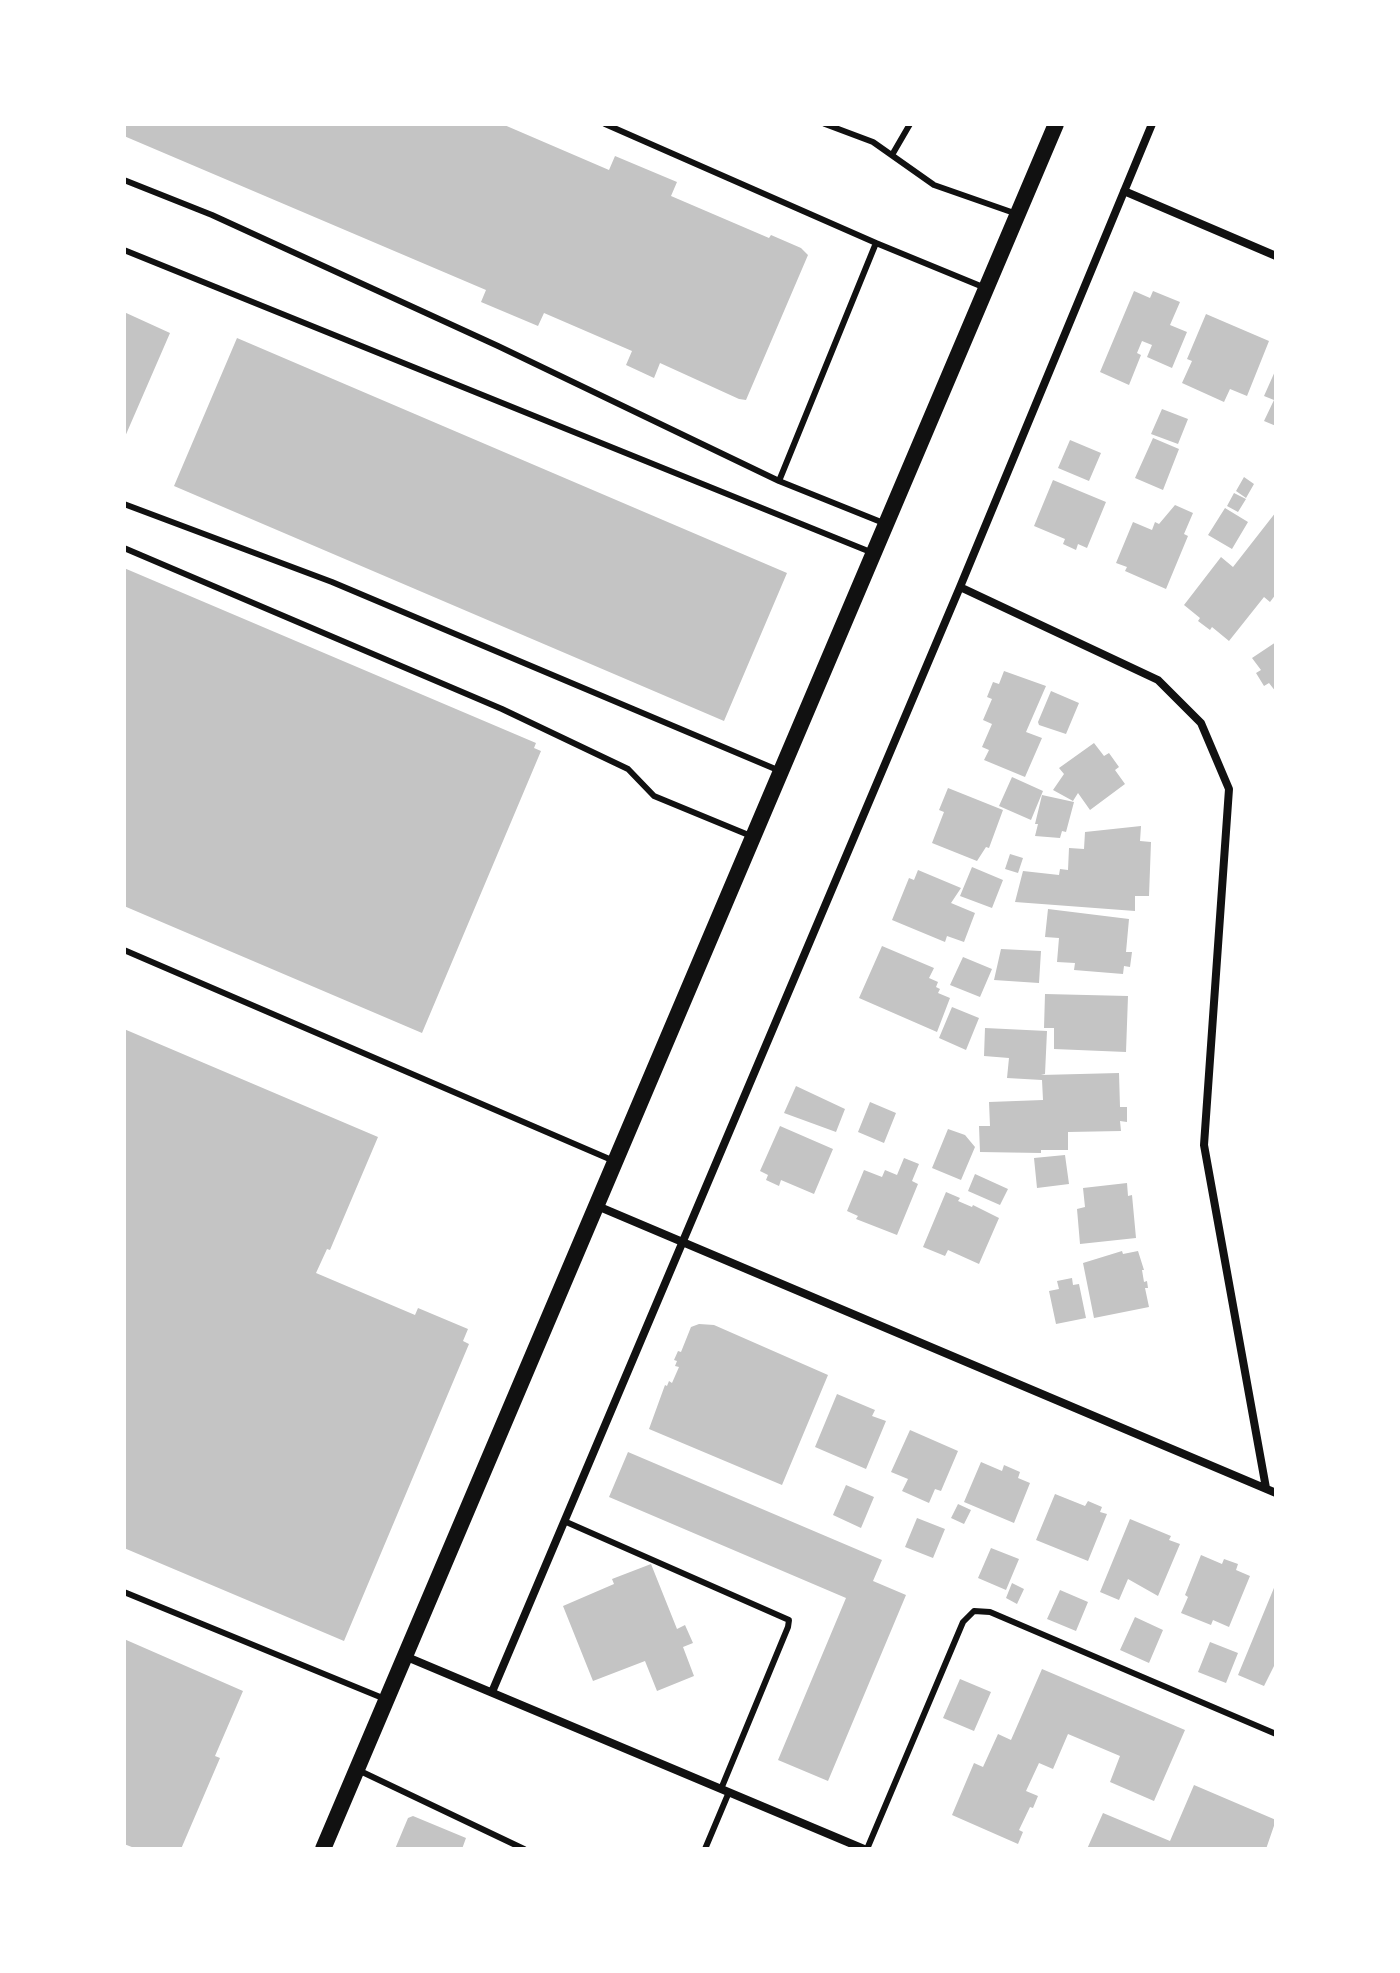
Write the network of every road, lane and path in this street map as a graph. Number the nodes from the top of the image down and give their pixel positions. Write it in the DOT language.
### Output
graph roads {
  1 [pos="605,124"];
  2 [pos="825,124"];
  3 [pos="910,124"];
  4 [pos="1056,124"];
  5 [pos="1152,124"];
  6 [pos="892,155"];
  7 [pos="124,180"];
  8 [pos="1124,191"];
  9 [pos="1017,214"];
  10 [pos="876,243"];
  11 [pos="124,250"];
  12 [pos="1276,256"];
  13 [pos="986,289"];
  14 [pos="779,481"];
  15 [pos="124,504"];
  16 [pos="886,524"];
  17 [pos="124,548"];
  18 [pos="873,553"];
  19 [pos="960,587"];
  20 [pos="780,771"];
  21 [pos="753,837"];
  22 [pos="124,950"];
  23 [pos="614,1161"];
  24 [pos="595,1205"];
  25 [pos="682,1242"];
  26 [pos="1266,1488"];
  27 [pos="1276,1493"];
  28 [pos="564,1521"];
  29 [pos="124,1592"];
  30 [pos="407,1657"];
  31 [pos="492,1692"];
  32 [pos="388,1700"];
  33 [pos="1276,1734"];
  34 [pos="358,1770"];
  35 [pos="725,1791"];
  36 [pos="323,1849"];
  37 [pos="524,1849"];
  38 [pos="705,1849"];
  39 [pos="866,1849"];
  1 -- 10 [label="lane"];
  2 -- 6 [label="lane"];
  3 -- 6 [label="lane"];
  4 -- 9 [label="main road"];
  5 -- 8 [label="street"];
  6 -- 9 [label="lane"];
  7 -- 14 [label="lane"];
  8 -- 12 [label="street"];
  8 -- 19 [label="street"];
  9 -- 13 [label="main road"];
  10 -- 13 [label="lane"];
  10 -- 14 [label="lane"];
  11 -- 18 [label="lane"];
  13 -- 16 [label="main road"];
  14 -- 16 [label="lane"];
  15 -- 20 [label="lane"];
  16 -- 18 [label="main road"];
  17 -- 21 [label="lane"];
  18 -- 20 [label="main road"];
  19 -- 25 [label="street"];
  19 -- 26 [label="street"];
  20 -- 21 [label="main road"];
  21 -- 23 [label="main road"];
  22 -- 23 [label="lane"];
  23 -- 24 [label="main road"];
  24 -- 25 [label="street"];
  24 -- 30 [label="main road"];
  25 -- 26 [label="street"];
  25 -- 28 [label="street"];
  26 -- 27 [label="street"];
  28 -- 31 [label="street"];
  28 -- 35 [label="lane"];
  29 -- 32 [label="lane"];
  30 -- 31 [label="street"];
  30 -- 32 [label="main road"];
  31 -- 35 [label="street"];
  32 -- 34 [label="main road"];
  33 -- 39 [label="lane"];
  34 -- 36 [label="main road"];
  34 -- 37 [label="lane"];
  35 -- 38 [label="lane"];
  35 -- 39 [label="street"];
}
